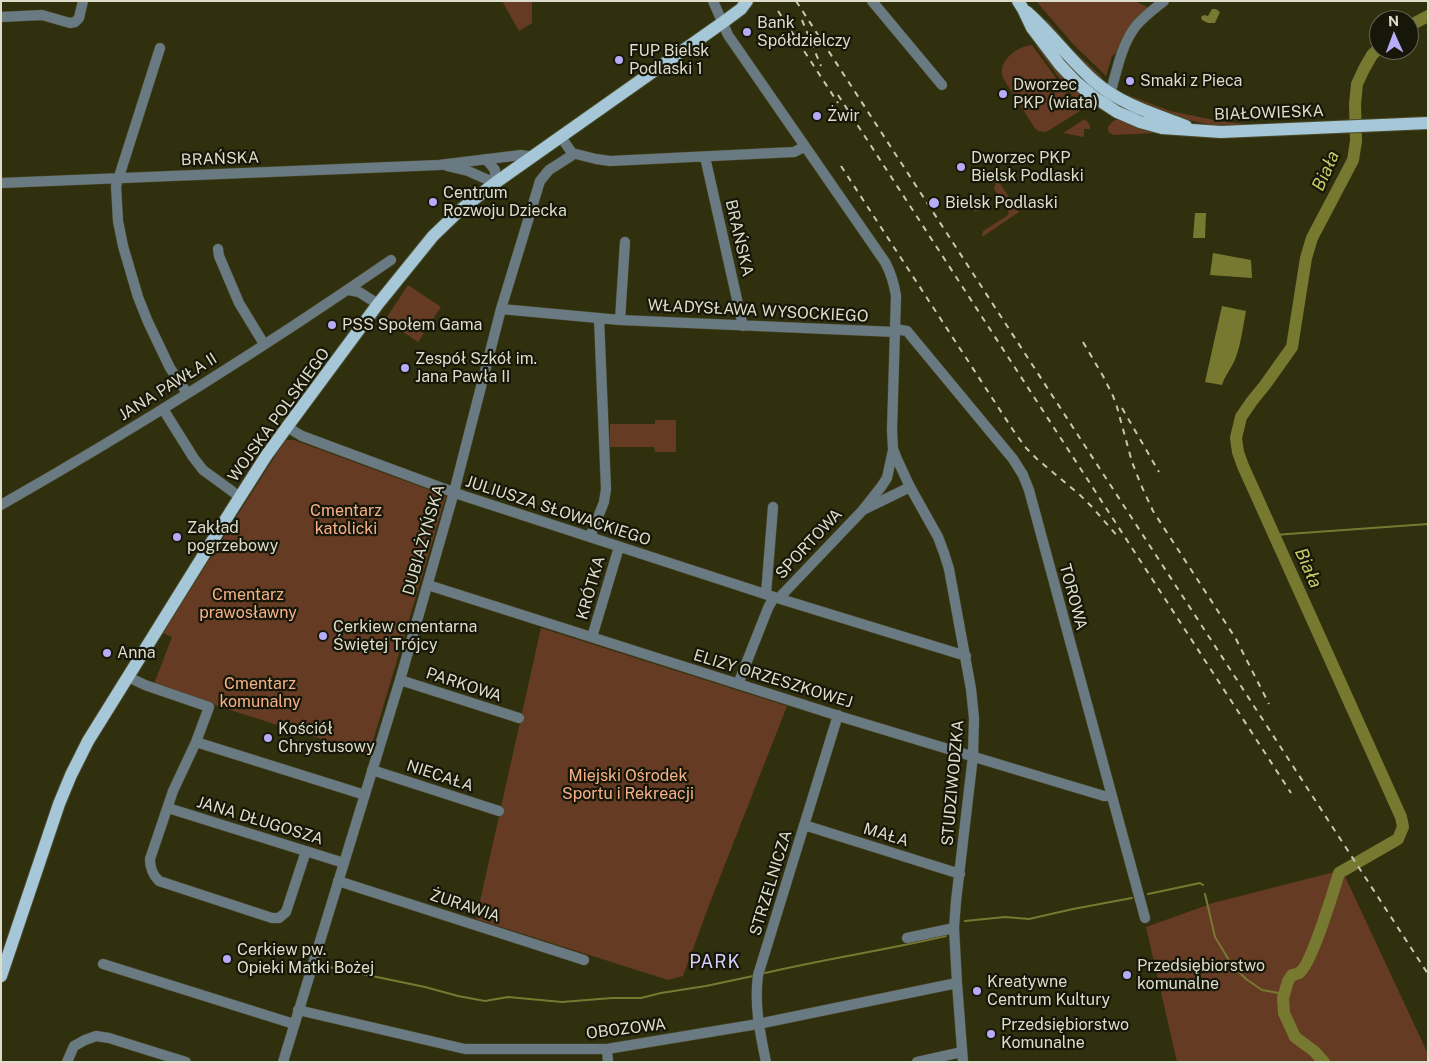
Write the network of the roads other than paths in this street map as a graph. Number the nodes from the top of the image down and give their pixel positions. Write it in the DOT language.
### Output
graph roads {
  1 [pos="83,1"];
  2 [pos="713,1"];
  3 [pos="748,1"];
  4 [pos="872,1"];
  5 [pos="1164,1"];
  6 [pos="1021,5"];
  7 [pos="1,17"];
  8 [pos="722,23"];
  9 [pos="160,48"];
  10 [pos="942,85"];
  11 [pos="1108,100"];
  12 [pos="1428,123"];
  13 [pos="561,137"];
  14 [pos="804,146"];
  15 [pos="572,153"];
  16 [pos="533,157"];
  17 [pos="705,157"];
  18 [pos="486,159"];
  19 [pos="439,165"];
  20 [pos="479,177"];
  21 [pos="119,178"];
  22 [pos="1,183"];
  23 [pos="495,183"];
  24 [pos="481,194"];
  25 [pos="625,242"];
  26 [pos="218,249"];
  27 [pos="391,260"];
  28 [pos="348,290"];
  29 [pos="378,304"];
  30 [pos="501,309"];
  31 [pos="599,318"];
  32 [pos="620,320"];
  33 [pos="743,326"];
  34 [pos="895,330"];
  35 [pos="264,344"];
  36 [pos="187,393"];
  37 [pos="163,408"];
  38 [pos="286,427"];
  39 [pos="893,449"];
  40 [pos="910,487"];
  41 [pos="454,492"];
  42 [pos="240,497"];
  43 [pos="1,504"];
  44 [pos="773,507"];
  45 [pos="862,511"];
  46 [pos="590,537"];
  47 [pos="619,547"];
  48 [pos="428,585"];
  49 [pos="773,597"];
  50 [pos="592,637"];
  51 [pos="966,656"];
  52 [pos="128,677"];
  53 [pos="400,680"];
  54 [pos="738,684"];
  55 [pos="838,715"];
  56 [pos="519,718"];
  57 [pos="196,742"];
  58 [pos="973,756"];
  59 [pos="372,770"];
  60 [pos="365,795"];
  61 [pos="1111,796"];
  62 [pos="168,808"];
  63 [pos="499,811"];
  64 [pos="804,825"];
  65 [pos="306,851"];
  66 [pos="344,863"];
  67 [pos="960,874"];
  68 [pos="338,881"];
  69 [pos="1145,918"];
  70 [pos="954,928"];
  71 [pos="907,938"];
  72 [pos="584,960"];
  73 [pos="103,964"];
  74 [pos="1,976"];
  75 [pos="956,983"];
  76 [pos="298,1010"];
  77 [pos="294,1024"];
  78 [pos="758,1024"];
  79 [pos="607,1049"];
  80 [pos="963,1057"];
  81 [pos="67,1062"];
  82 [pos="186,1062"];
  83 [pos="283,1062"];
  84 [pos="608,1062"];
  85 [pos="766,1062"];
  86 [pos="917,1062"];
  1 -- 7 [label="street"];
  2 -- 8 [label="street, SPORTOWA"];
  3 -- 8 [label="main road, WOJSKA POLSKIEGO"];
  4 -- 10 [label="street"];
  5 -- 11 [label="street"];
  6 -- 11 [label="main road, BIAŁOWIESKA"];
  8 -- 13 [label="main road, WOJSKA POLSKIEGO"];
  8 -- 14 [label="street, SPORTOWA"];
  9 -- 21 [label="street"];
  11 -- 12 [label="main road, BIAŁOWIESKA"];
  13 -- 15 [label="street"];
  13 -- 16 [label="main road, WOJSKA POLSKIEGO"];
  14 -- 17 [label="street"];
  14 -- 34 [label="street, SPORTOWA"];
  15 -- 17 [label="street"];
  15 -- 30 [label="street, DUBIAŻYŃSKA"];
  16 -- 18 [label="street, BRAŃSKA"];
  16 -- 23 [label="main road, WOJSKA POLSKIEGO"];
  17 -- 33 [label="street, BRAŃSKA"];
  18 -- 19 [label="street, BRAŃSKA"];
  18 -- 23 [label="street"];
  19 -- 20 [label="street, BRAŃSKA"];
  19 -- 21 [label="street, BRAŃSKA"];
  20 -- 23 [label="street, BRAŃSKA"];
  20 -- 24 [label="street"];
  21 -- 22 [label="street, BRAŃSKA"];
  21 -- 36 [label="street"];
  23 -- 24 [label="main road, WOJSKA POLSKIEGO"];
  24 -- 29 [label="main road, WOJSKA POLSKIEGO"];
  25 -- 32 [label="street"];
  26 -- 35 [label="street"];
  27 -- 28 [label="street, JANA PAWŁA II"];
  28 -- 29 [label="street"];
  28 -- 35 [label="street, JANA PAWŁA II"];
  29 -- 38 [label="main road, WOJSKA POLSKIEGO"];
  30 -- 31 [label="street, WŁADYSŁAWA WYSOCKIEGO"];
  30 -- 41 [label="street, DUBIAŻYŃSKA"];
  31 -- 32 [label="street, WŁADYSŁAWA WYSOCKIEGO"];
  31 -- 46 [label="street"];
  32 -- 33 [label="street, WŁADYSŁAWA WYSOCKIEGO"];
  33 -- 34 [label="street, WŁADYSŁAWA WYSOCKIEGO"];
  34 -- 39 [label="street, SPORTOWA"];
  34 -- 61 [label="street, TOROWA"];
  35 -- 36 [label="street, JANA PAWŁA II"];
  36 -- 37 [label="street, JANA PAWŁA II"];
  37 -- 42 [label="street"];
  37 -- 43 [label="street, JANA PAWŁA II"];
  38 -- 41 [label="street, JULIUSZA SŁOWACKIEGO"];
  38 -- 42 [label="main road, WOJSKA POLSKIEGO"];
  39 -- 40 [label="street, SPORTOWA"];
  39 -- 45 [label="street, SPORTOWA"];
  40 -- 45 [label="street, SPORTOWA"];
  40 -- 51 [label="street, STUDZIWODZKA"];
  41 -- 46 [label="street, JULIUSZA SŁOWACKIEGO"];
  41 -- 48 [label="street, DUBIAŻYŃSKA"];
  42 -- 52 [label="main road, WOJSKA POLSKIEGO"];
  44 -- 49 [label="street"];
  45 -- 49 [label="street, SPORTOWA"];
  46 -- 47 [label="street, JULIUSZA SŁOWACKIEGO"];
  47 -- 49 [label="street, JULIUSZA SŁOWACKIEGO"];
  47 -- 50 [label="street, KRÓTKA"];
  48 -- 50 [label="street, ELIZY ORZESZKOWEJ"];
  48 -- 53 [label="street, DUBIAŻYŃSKA"];
  49 -- 51 [label="street, JULIUSZA SŁOWACKIEGO"];
  49 -- 54 [label="street, SPORTOWA"];
  50 -- 54 [label="street, ELIZY ORZESZKOWEJ"];
  51 -- 58 [label="street, STUDZIWODZKA"];
  52 -- 57 [label="street"];
  52 -- 74 [label="main road, WOJSKA POLSKIEGO"];
  53 -- 56 [label="street, PARKOWA"];
  53 -- 59 [label="street, DUBIAŻYŃSKA"];
  54 -- 55 [label="street, ELIZY ORZESZKOWEJ"];
  55 -- 58 [label="street, ELIZY ORZESZKOWEJ"];
  55 -- 64 [label="street, STRZELNICZA"];
  57 -- 60 [label="street"];
  57 -- 62 [label="street"];
  58 -- 61 [label="street, ELIZY ORZESZKOWEJ"];
  58 -- 67 [label="street, STUDZIWODZKA"];
  59 -- 60 [label="street, DUBIAŻYŃSKA"];
  59 -- 63 [label="street, NIECAŁA"];
  60 -- 66 [label="street, DUBIAŻYŃSKA"];
  61 -- 69 [label="street, TOROWA"];
  62 -- 65 [label="street, JANA DŁUGOSZA"];
  62 -- 65 [label="street"];
  64 -- 67 [label="street, MAŁA"];
  64 -- 78 [label="street, STRZELNICZA"];
  65 -- 66 [label="street, JANA DŁUGOSZA"];
  66 -- 68 [label="street, DUBIAŻYŃSKA"];
  67 -- 70 [label="street, STUDZIWODZKA"];
  68 -- 72 [label="street, ŻURAWIA"];
  68 -- 76 [label="street, DUBIAŻYŃSKA"];
  70 -- 71 [label="street"];
  70 -- 75 [label="street, STUDZIWODZKA"];
  73 -- 77 [label="street"];
  75 -- 78 [label="street, OBOZOWA"];
  75 -- 80 [label="street, STUDZIWODZKA"];
  76 -- 77 [label="street, DUBIAŻYŃSKA"];
  76 -- 79 [label="street, OBOZOWA"];
  77 -- 83 [label="street, DUBIAŻYŃSKA"];
  78 -- 79 [label="street, OBOZOWA"];
  78 -- 85 [label="street, STRZELNICZA"];
  79 -- 84 [label="street"];
  80 -- 86 [label="street"];
  81 -- 82 [label="street"];
}
